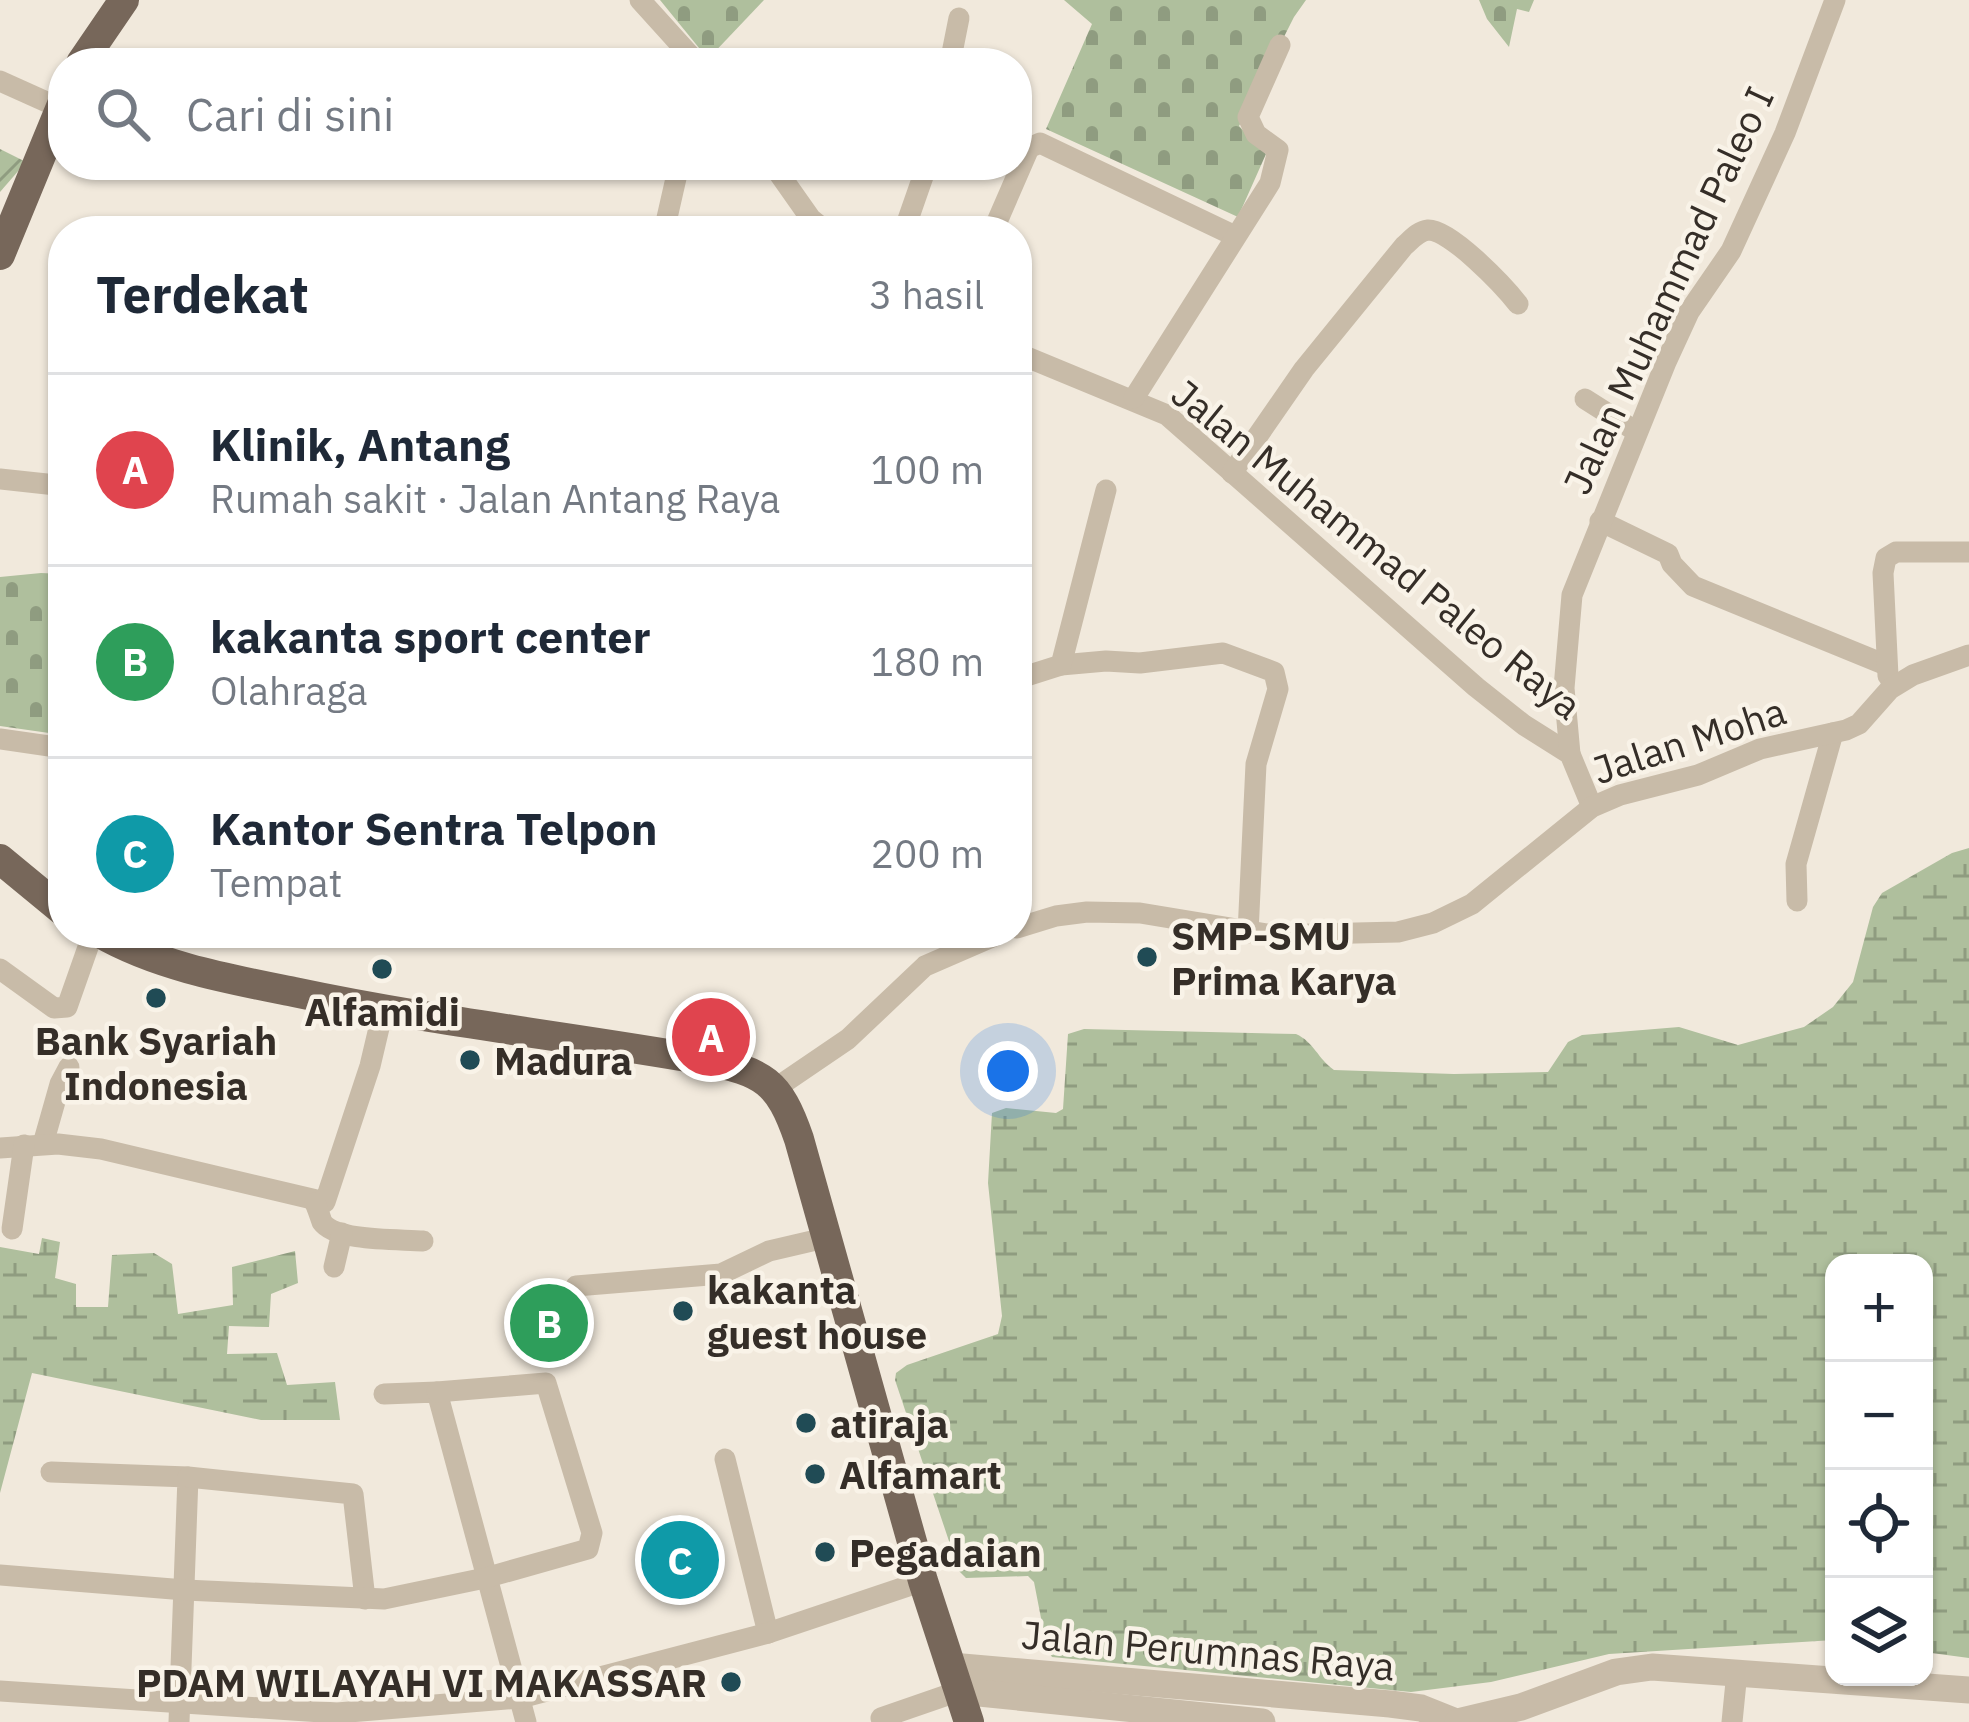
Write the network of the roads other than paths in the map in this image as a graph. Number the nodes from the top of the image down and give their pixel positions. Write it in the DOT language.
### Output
graph roads {
  1 [pos="124,0"];
  2 [pos="640,0"];
  3 [pos="1835,0"];
  4 [pos="958,18"];
  5 [pos="1280,45"];
  6 [pos="91,48"];
  7 [pos="683,48"];
  8 [pos="953,48"];
  9 [pos="0,81"];
  10 [pos="48,100"];
  11 [pos="48,139"];
  12 [pos="1032,147"];
  13 [pos="676,180"];
  14 [pos="783,180"];
  15 [pos="922,180"];
  16 [pos="1015,180"];
  17 [pos="667,216"];
  18 [pos="807,216"];
  19 [pos="909,216"];
  20 [pos="1000,216"];
  21 [pos="1235,236"];
  22 [pos="0,255"];
  23 [pos="1518,304"];
  24 [pos="1032,359"];
  25 [pos="1134,398"];
  26 [pos="1585,399"];
  27 [pos="1637,432"];
  28 [pos="1232,473"];
  29 [pos="0,478"];
  30 [pos="48,484"];
  31 [pos="1106,490"];
  32 [pos="1600,521"];
  33 [pos="1969,552"];
  34 [pos="1969,655"];
  35 [pos="1061,665"];
  36 [pos="1886,665"];
  37 [pos="1032,674"];
  38 [pos="1889,689"];
  39 [pos="1833,733"];
  40 [pos="0,740"];
  41 [pos="48,746"];
  42 [pos="1570,754"];
  43 [pos="1592,807"];
  44 [pos="0,859"];
  45 [pos="48,899"];
  46 [pos="1797,901"];
  47 [pos="1032,923"];
  48 [pos="1248,933"];
  49 [pos="90,948"];
  50 [pos="133,948"];
  51 [pos="967,948"];
  52 [pos="0,969"];
  53 [pos="383,1011"];
  54 [pos="69,1067"];
  55 [pos="776,1088"];
  56 [pos="34,1144"];
  57 [pos="0,1148"];
  58 [pos="315,1202"];
  59 [pos="12,1229"];
  60 [pos="342,1233"];
  61 [pos="829,1237"];
  62 [pos="422,1241"];
  63 [pos="334,1267"];
  64 [pos="576,1286"];
  65 [pos="437,1392"];
  66 [pos="384,1394"];
  67 [pos="725,1459"];
  68 [pos="51,1472"];
  69 [pos="188,1478"];
  70 [pos="0,1575"];
  71 [pos="485,1578"];
  72 [pos="923,1581"];
  73 [pos="185,1590"];
  74 [pos="365,1598"];
  75 [pos="768,1633"];
  76 [pos="1737,1672"];
  77 [pos="955,1678"];
  78 [pos="1969,1690"];
  79 [pos="0,1691"];
  80 [pos="520,1698"];
  81 [pos="179,1713"];
  82 [pos="1524,1714"];
  83 [pos="336,1718"];
  84 [pos="881,1718"];
  85 [pos="526,1722"];
  86 [pos="969,1722"];
  87 [pos="1262,1722"];
  88 [pos="1457,1722"];
  89 [pos="1732,1722"];
  1 -- 6 [label="main road"];
  2 -- 7 [label="street"];
  3 -- 27 [label="street, Jalan Muhammad Paleo I"];
  4 -- 8 [label="street"];
  5 -- 21 [label="street"];
  9 -- 10 [label="street"];
  11 -- 22 [label="main road"];
  12 -- 21 [label="street"];
  13 -- 17 [label="street"];
  14 -- 18 [label="street"];
  15 -- 19 [label="street"];
  16 -- 20 [label="street"];
  21 -- 25 [label="street"];
  23 -- 28 [label="street"];
  24 -- 25 [label="street, Jalan Muhammad Paleo Raya"];
  25 -- 28 [label="street, Jalan Muhammad Paleo Raya"];
  26 -- 27 [label="street"];
  27 -- 32 [label="street, Jalan Muhammad Paleo I"];
  28 -- 42 [label="street, Jalan Muhammad Paleo Raya"];
  29 -- 30 [label="street"];
  31 -- 35 [label="street"];
  32 -- 36 [label="street"];
  32 -- 42 [label="street, Jalan Muhammad Paleo I"];
  33 -- 36 [label="street"];
  34 -- 38 [label="street, Jalan Moha"];
  35 -- 37 [label="street"];
  35 -- 48 [label="street"];
  36 -- 38 [label="street"];
  38 -- 39 [label="street, Jalan Moha"];
  39 -- 43 [label="street, Jalan Moha"];
  39 -- 46 [label="street"];
  40 -- 41 [label="street"];
  42 -- 43 [label="street, Jalan Muhammad Paleo Raya"];
  43 -- 48 [label="street, Jalan Moha"];
  44 -- 45 [label="main road"];
  47 -- 48 [label="street, Jalan Moha"];
  49 -- 52 [label="street"];
  50 -- 53 [label="main road"];
  51 -- 55 [label="street"];
  53 -- 55 [label="main road"];
  53 -- 58 [label="street"];
  54 -- 56 [label="street"];
  55 -- 61 [label="main road"];
  56 -- 57 [label="street"];
  56 -- 58 [label="street"];
  56 -- 59 [label="street"];
  58 -- 60 [label="street"];
  60 -- 62 [label="street"];
  60 -- 63 [label="street"];
  61 -- 64 [label="street"];
  61 -- 72 [label="main road"];
  65 -- 66 [label="street"];
  65 -- 71 [label="street"];
  65 -- 71 [label="street"];
  67 -- 75 [label="street"];
  68 -- 69 [label="street"];
  69 -- 73 [label="street"];
  69 -- 74 [label="street"];
  70 -- 73 [label="street"];
  71 -- 74 [label="street"];
  71 -- 80 [label="street"];
  72 -- 75 [label="street"];
  72 -- 77 [label="main road"];
  73 -- 74 [label="street"];
  73 -- 81 [label="street"];
  75 -- 80 [label="street"];
  76 -- 78 [label="street, Jalan Perumnas Raya"];
  76 -- 82 [label="street, Jalan Perumnas Raya"];
  76 -- 89 [label="street"];
  77 -- 84 [label="street"];
  77 -- 86 [label="main road"];
  77 -- 87 [label="street, Jalan Perumnas Raya"];
  77 -- 88 [label="street, Jalan Perumnas Raya"];
  79 -- 81 [label="street"];
  80 -- 83 [label="street"];
  80 -- 85 [label="street"];
  81 -- 83 [label="street"];
  82 -- 88 [label="street, Jalan Perumnas Raya"];
}
